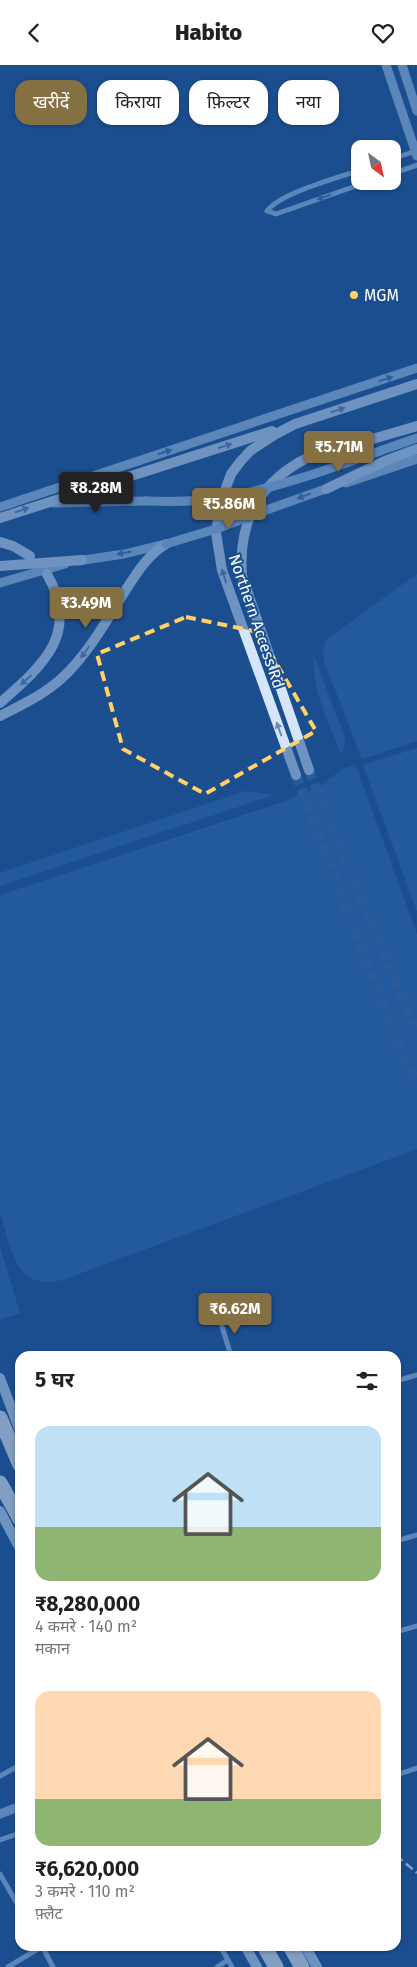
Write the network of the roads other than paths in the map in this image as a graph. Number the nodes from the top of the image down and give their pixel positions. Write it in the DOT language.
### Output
graph roads {
  1 [pos="386,65"];
  2 [pos="402,65"];
  3 [pos="417,111"];
  4 [pos="416,153"];
  5 [pos="401,157"];
  6 [pos="417,165"];
  7 [pos="401,171"];
  8 [pos="351,173"];
  9 [pos="351,188"];
  10 [pos="417,368"];
  11 [pos="417,385"];
  12 [pos="295,424"];
  13 [pos="417,426"];
  14 [pos="417,438"];
  15 [pos="417,449"];
  16 [pos="417,459"];
  17 [pos="326,489"];
  18 [pos="45,503"];
  19 [pos="0,507"];
  20 [pos="0,518"];
  21 [pos="0,542"];
  22 [pos="166,544"];
  23 [pos="30,556"];
  24 [pos="82,560"];
  25 [pos="0,567"];
  26 [pos="46,574"];
  27 [pos="0,583"];
  28 [pos="0,703"];
  29 [pos="0,716"];
  30 [pos="309,769"];
  31 [pos="296,775"];
  32 [pos="220,1320"];
  33 [pos="230,1351"];
  34 [pos="417,1375"];
  35 [pos="0,1379"];
  36 [pos="401,1380"];
  37 [pos="0,1418"];
  38 [pos="15,1418"];
  39 [pos="15,1453"];
  40 [pos="0,1483"];
  41 [pos="15,1510"];
  42 [pos="0,1511"];
  43 [pos="417,1535"];
  44 [pos="15,1540"];
  45 [pos="401,1540"];
  46 [pos="417,1626"];
  47 [pos="401,1631"];
  48 [pos="15,1768"];
  49 [pos="417,1768"];
  50 [pos="401,1773"];
  51 [pos="0,1776"];
  52 [pos="15,1808"];
  53 [pos="0,1813"];
  54 [pos="15,1835"];
  55 [pos="0,1840"];
  56 [pos="0,1874"];
  57 [pos="15,1900"];
  58 [pos="34,1951"];
  59 [pos="45,1951"];
  60 [pos="223,1951"];
  61 [pos="248,1951"];
  62 [pos="267,1951"];
  63 [pos="293,1951"];
  64 [pos="308,1951"];
  65 [pos="228,1960"];
  66 [pos="8,1967"];
  67 [pos="54,1967"];
  68 [pos="217,1967"];
  69 [pos="232,1967"];
  70 [pos="257,1967"];
  71 [pos="276,1967"];
  72 [pos="302,1967"];
  73 [pos="317,1967"];
  1 -- 4 [label="street"];
  2 -- 3 [label="street"];
  4 -- 5 [label="street"];
  6 -- 7 [label="street"];
  9 -- 8 [label="street, one-way"];
  19 -- 10 [label="street, one-way"];
  12 -- 11 [label="main road, Northern Access Rd, one-way"];
  18 -- 12 [label="main road, one-way"];
  31 -- 12 [label="main road, Northern Access Rd, one-way"];
  13 -- 30 [label="main road, Northern Access Rd"];
  14 -- 18 [label="street, bridge"];
  15 -- 17 [label="main road"];
  16 -- 17 [label="street"];
  17 -- 22 [label="street, one-way, bridge"];
  20 -- 18 [label="main road, one-way"];
  21 -- 23 [label="main road"];
  22 -- 24 [label="street, one-way"];
  22 -- 29 [label="main road, one-way"];
  24 -- 25 [label="main road"];
  24 -- 27 [label="street"];
  26 -- 28 [label="main road, one-way"];
  32 -- 33 [label="street"];
  34 -- 36 [label="street"];
  35 -- 38 [label="main road"];
  37 -- 39 [label="highway"];
  40 -- 41 [label="highway"];
  42 -- 44 [label="main road"];
  43 -- 45 [label="street"];
  46 -- 47 [label="street"];
  48 -- 51 [label="street"];
  49 -- 50 [label="street"];
  52 -- 53 [label="street"];
  54 -- 55 [label="street"];
  56 -- 57 [label="street"];
  58 -- 66 [label="street"];
  59 -- 67 [label="street"];
  60 -- 65 [label="street"];
  61 -- 70 [label="main road"];
  62 -- 71 [label="highway"];
  63 -- 72 [label="highway"];
  64 -- 73 [label="main road"];
  65 -- 68 [label="street"];
  65 -- 69 [label="street"];
}
